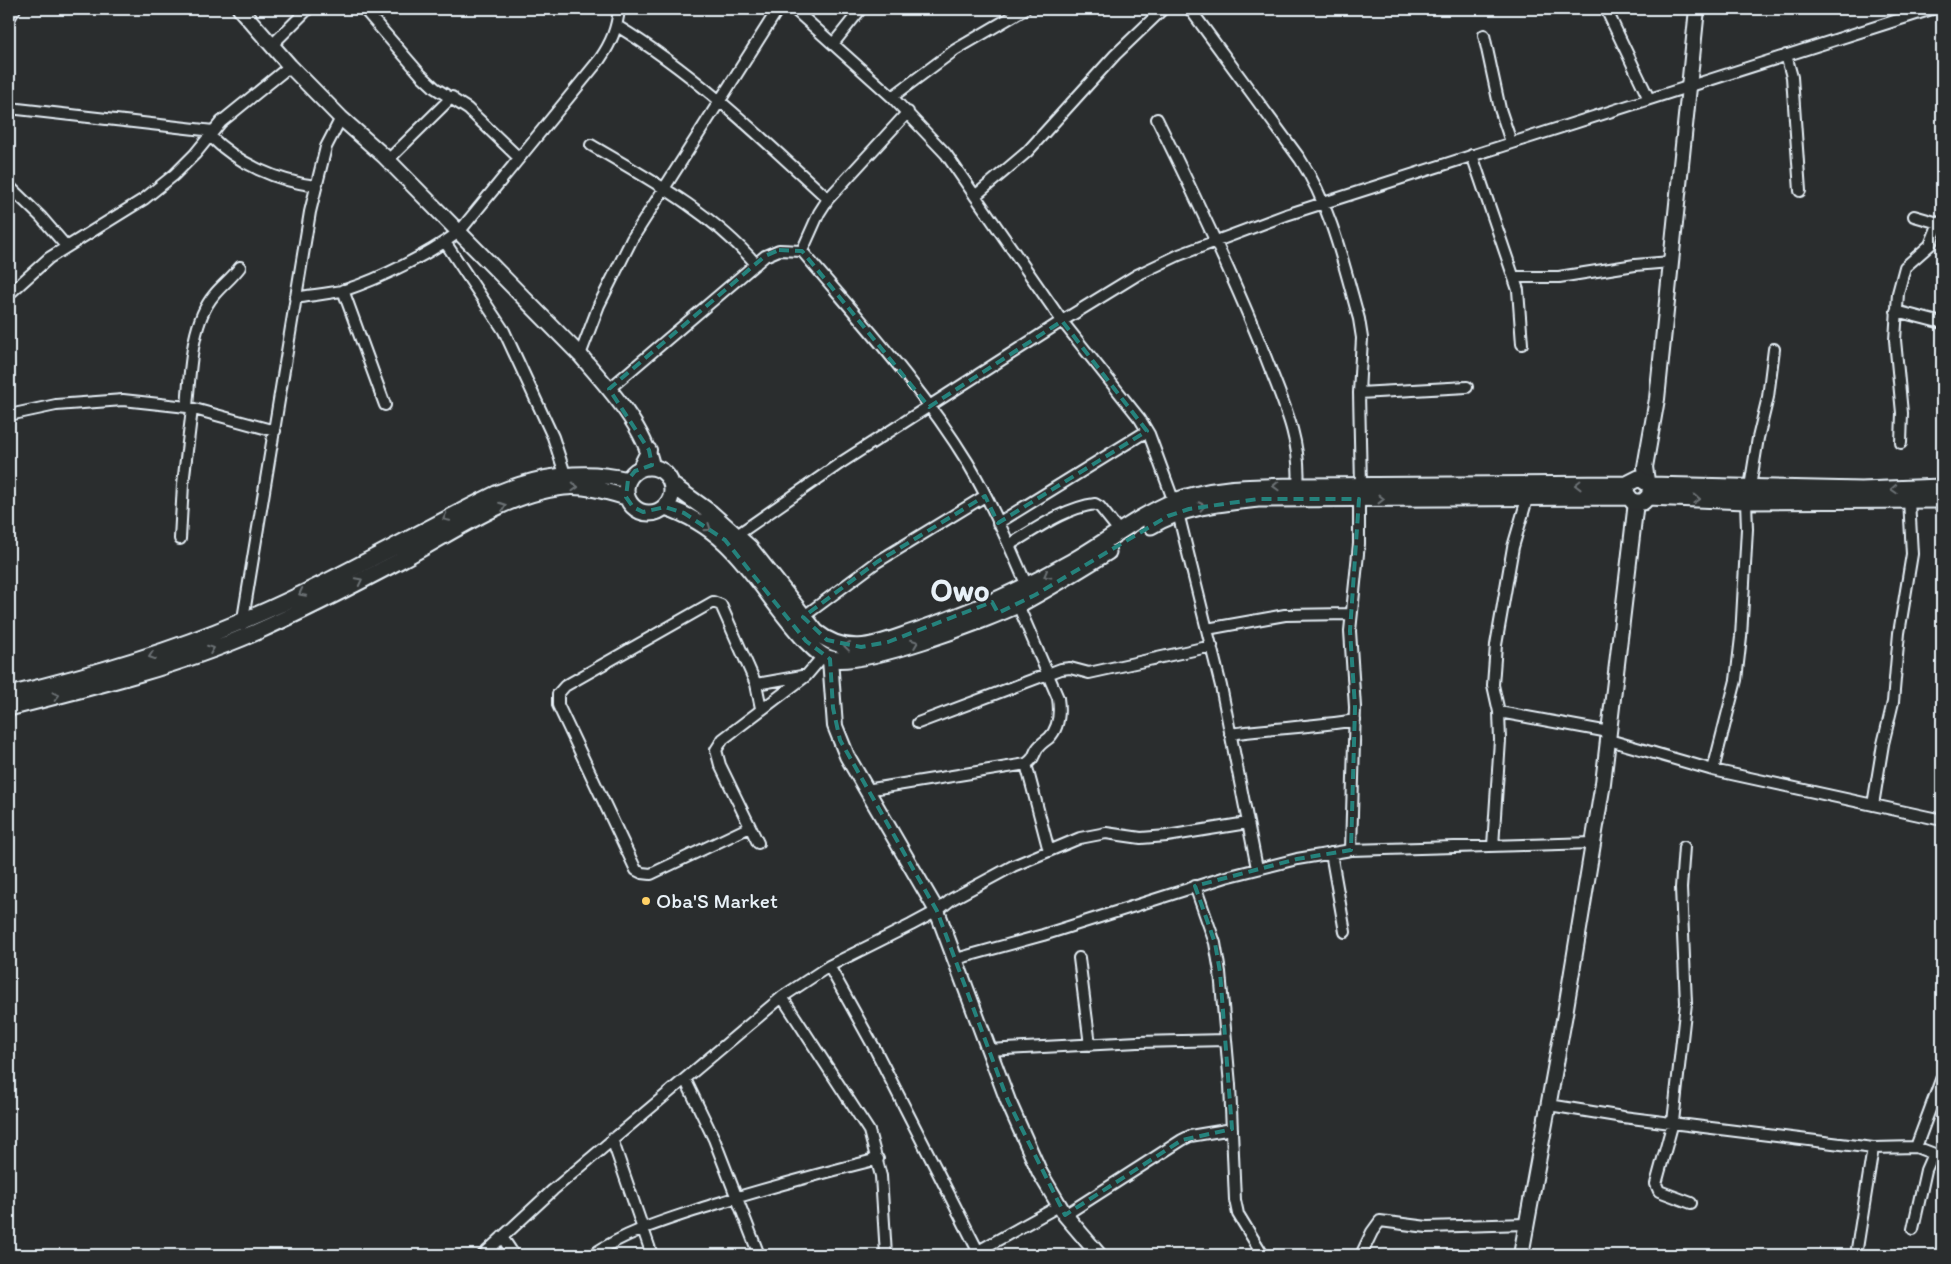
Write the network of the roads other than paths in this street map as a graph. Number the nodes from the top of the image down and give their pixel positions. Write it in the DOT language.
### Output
graph roads {
  1 [pos="15,9"];
  2 [pos="240,9"];
  3 [pos="308,9"];
  4 [pos="364,9"];
  5 [pos="619,9"];
  6 [pos="778,9"];
  7 [pos="794,9"];
  8 [pos="861,9"];
  9 [pos="1025,9"];
  10 [pos="1164,9"];
  11 [pos="1190,9"];
  12 [pos="1606,9"];
  13 [pos="1697,9"];
  14 [pos="1932,9"];
  15 [pos="9,19"];
  16 [pos="617,26"];
  17 [pos="1484,35"];
  18 [pos="833,44"];
  19 [pos="272,45"];
  20 [pos="1786,55"];
  21 [pos="290,66"];
  22 [pos="1689,87"];
  23 [pos="892,97"];
  24 [pos="452,98"];
  25 [pos="1649,99"];
  26 [pos="718,102"];
  27 [pos="9,108"];
  28 [pos="908,112"];
  29 [pos="341,118"];
  30 [pos="1157,119"];
  31 [pos="211,133"];
  32 [pos="1511,142"];
  33 [pos="592,145"];
  34 [pos="1472,155"];
  35 [pos="518,158"];
  36 [pos="388,160"];
  37 [pos="9,186"];
  38 [pos="316,186"];
  39 [pos="663,188"];
  40 [pos="1800,191"];
  41 [pos="975,196"];
  42 [pos="828,199"];
  43 [pos="1323,204"];
  44 [pos="1914,216"];
  45 [pos="1941,223"];
  46 [pos="459,232"];
  47 [pos="1214,241"];
  48 [pos="445,242"];
  49 [pos="66,246"];
  50 [pos="802,251"];
  51 [pos="1670,262"];
  52 [pos="756,264"];
  53 [pos="240,267"];
  54 [pos="1514,277"];
  55 [pos="343,290"];
  56 [pos="9,294"];
  57 [pos="295,298"];
  58 [pos="1896,311"];
  59 [pos="1062,321"];
  60 [pos="1942,323"];
  61 [pos="1522,344"];
  62 [pos="1774,349"];
  63 [pos="580,355"];
  64 [pos="1467,387"];
  65 [pos="610,389"];
  66 [pos="1359,393"];
  67 [pos="385,405"];
  68 [pos="929,406"];
  69 [pos="190,408"];
  70 [pos="9,415"];
  71 [pos="275,430"];
  72 [pos="1147,431"];
  73 [pos="1901,443"];
  74 [pos="646,467"];
  75 [pos="565,474"];
  76 [pos="628,480"];
  77 [pos="672,485"];
  78 [pos="1298,486"];
  79 [pos="1640,487"];
  80 [pos="1942,487"];
  81 [pos="1360,493"];
  82 [pos="1748,494"];
  83 [pos="985,496"];
  84 [pos="626,497"];
  85 [pos="1527,499"];
  86 [pos="1909,500"];
  87 [pos="1942,500"];
  88 [pos="665,507"];
  89 [pos="1176,507"];
  90 [pos="998,523"];
  91 [pos="1120,532"];
  92 [pos="737,535"];
  93 [pos="180,539"];
  94 [pos="1009,545"];
  95 [pos="1028,586"];
  96 [pos="1018,604"];
  97 [pos="995,607"];
  98 [pos="1351,614"];
  99 [pos="803,617"];
  100 [pos="242,621"];
  101 [pos="1208,629"];
  102 [pos="239,638"];
  103 [pos="1212,646"];
  104 [pos="826,657"];
  105 [pos="1049,673"];
  106 [pos="806,676"];
  107 [pos="756,684"];
  108 [pos="9,695"];
  109 [pos="9,708"];
  110 [pos="761,708"];
  111 [pos="1499,712"];
  112 [pos="1355,720"];
  113 [pos="918,723"];
  114 [pos="1230,734"];
  115 [pos="1609,736"];
  116 [pos="1026,764"];
  117 [pos="1713,770"];
  118 [pos="866,790"];
  119 [pos="1873,805"];
  120 [pos="1942,820"];
  121 [pos="1247,823"];
  122 [pos="750,827"];
  123 [pos="1593,843"];
  124 [pos="758,844"];
  125 [pos="1493,846"];
  126 [pos="1684,847"];
  127 [pos="1351,850"];
  128 [pos="1049,851"];
  129 [pos="1331,854"];
  130 [pos="1257,868"];
  131 [pos="1195,886"];
  132 [pos="937,911"];
  133 [pos="1345,932"];
  134 [pos="1080,958"];
  135 [pos="956,959"];
  136 [pos="829,966"];
  137 [pos="782,997"];
  138 [pos="1226,1040"];
  139 [pos="1090,1045"];
  140 [pos="988,1050"];
  141 [pos="1942,1077"];
  142 [pos="684,1079"];
  143 [pos="1549,1104"];
  144 [pos="1673,1122"];
  145 [pos="1232,1129"];
  146 [pos="612,1139"];
  147 [pos="1916,1147"];
  148 [pos="1873,1148"];
  149 [pos="1938,1155"];
  150 [pos="878,1159"];
  151 [pos="737,1197"];
  152 [pos="1691,1203"];
  153 [pos="1062,1210"];
  154 [pos="1526,1224"];
  155 [pos="642,1228"];
  156 [pos="1913,1229"];
  157 [pos="502,1237"];
  158 [pos="975,1253"];
  159 [pos="483,1255"];
  160 [pos="514,1255"];
  161 [pos="592,1255"];
  162 [pos="652,1255"];
  163 [pos="759,1255"];
  164 [pos="886,1255"];
  165 [pos="1099,1255"];
  166 [pos="1263,1255"];
  167 [pos="1361,1255"];
  168 [pos="1521,1255"];
  169 [pos="1856,1255"];
  1 -- 15 [label="street"];
  2 -- 19 [label="street"];
  3 -- 19 [label="street"];
  4 -- 24 [label="street"];
  5 -- 16 [label="street"];
  6 -- 26 [label="street"];
  7 -- 18 [label="street"];
  8 -- 18 [label="street"];
  9 -- 23 [label="street"];
  10 -- 41 [label="street"];
  11 -- 43 [label="street"];
  12 -- 25 [label="street"];
  13 -- 22 [label="street"];
  14 -- 20 [label="street"];
  16 -- 26 [label="street"];
  16 -- 35 [label="street"];
  17 -- 32 [label="street"];
  18 -- 23 [label="street"];
  19 -- 21 [label="street"];
  20 -- 22 [label="street"];
  20 -- 40 [label="street"];
  21 -- 29 [label="street"];
  21 -- 31 [label="street"];
  22 -- 25 [label="street"];
  22 -- 51 [label="street"];
  23 -- 28 [label="street"];
  24 -- 35 [label="street"];
  24 -- 36 [label="street"];
  25 -- 32 [label="street"];
  26 -- 39 [label="street"];
  26 -- 42 [label="street"];
  27 -- 31 [label="street"];
  28 -- 41 [label="street"];
  28 -- 42 [label="street"];
  29 -- 36 [label="street"];
  29 -- 38 [label="street"];
  30 -- 47 [label="street"];
  31 -- 38 [label="street"];
  31 -- 49 [label="street"];
  32 -- 34 [label="street"];
  33 -- 39 [label="street"];
  34 -- 43 [label="street"];
  34 -- 54 [label="street"];
  35 -- 46 [label="street"];
  36 -- 46 [label="street"];
  37 -- 49 [label="street"];
  38 -- 57 [label="street"];
  39 -- 52 [label="street"];
  39 -- 63 [label="street"];
  41 -- 59 [label="street"];
  42 -- 50 [label="street"];
  43 -- 47 [label="street"];
  43 -- 66 [label="street"];
  44 -- 45 [label="street"];
  45 -- 58 [label="street"];
  46 -- 48 [label="street"];
  46 -- 63 [label="street"];
  47 -- 59 [label="street"];
  47 -- 78 [label="street"];
  48 -- 55 [label="street"];
  48 -- 75 [label="street"];
  49 -- 56 [label="street"];
  50 -- 52 [label="street"];
  50 -- 68 [label="street"];
  51 -- 54 [label="street"];
  51 -- 79 [label="street"];
  52 -- 65 [label="street"];
  53 -- 69 [label="street"];
  54 -- 61 [label="street"];
  55 -- 57 [label="street"];
  55 -- 67 [label="street"];
  57 -- 71 [label="street"];
  58 -- 60 [label="street"];
  58 -- 73 [label="street"];
  59 -- 68 [label="street"];
  59 -- 72 [label="street"];
  62 -- 82 [label="street"];
  63 -- 65 [label="street"];
  64 -- 66 [label="street"];
  65 -- 74 [label="street"];
  66 -- 81 [label="street"];
  68 -- 83 [label="street"];
  68 -- 92 [label="street"];
  69 -- 70 [label="street"];
  69 -- 71 [label="street"];
  69 -- 93 [label="street"];
  71 -- 100 [label="street"];
  72 -- 89 [label="street"];
  72 -- 90 [label="street"];
  74 -- 76 [label="main road"];
  74 -- 77 [label="main road"];
  75 -- 76 [label="main road"];
  75 -- 100 [label="main road, one-way"];
  76 -- 84 [label="main road"];
  77 -- 88 [label="main road"];
  77 -- 92 [label="main road"];
  78 -- 81 [label="main road"];
  78 -- 89 [label="main road, one-way"];
  79 -- 81 [label="main road, one-way"];
  79 -- 82 [label="main road"];
  79 -- 85 [label="main road"];
  79 -- 115 [label="street"];
  80 -- 82 [label="main road, one-way"];
  81 -- 85 [label="main road, one-way"];
  89 -- 81 [label="main road, one-way"];
  81 -- 98 [label="street"];
  82 -- 86 [label="main road"];
  82 -- 117 [label="street"];
  83 -- 90 [label="street"];
  83 -- 99 [label="street"];
  84 -- 88 [label="main road"];
  102 -- 84 [label="main road, one-way"];
  85 -- 111 [label="street"];
  86 -- 87 [label="main road"];
  86 -- 119 [label="street"];
  88 -- 104 [label="main road, one-way"];
  89 -- 91 [label="main road"];
  89 -- 96 [label="main road"];
  89 -- 101 [label="street"];
  90 -- 94 [label="street"];
  91 -- 94 [label="street"];
  91 -- 95 [label="main road, one-way"];
  92 -- 99 [label="main road"];
  94 -- 95 [label="street"];
  95 -- 97 [label="main road"];
  96 -- 97 [label="main road"];
  96 -- 105 [label="street"];
  97 -- 99 [label="main road, one-way"];
  104 -- 97 [label="main road, one-way"];
  98 -- 101 [label="street"];
  98 -- 112 [label="street"];
  100 -- 102 [label="street"];
  100 -- 108 [label="main road, one-way"];
  101 -- 103 [label="street"];
  109 -- 102 [label="main road, one-way"];
  103 -- 105 [label="street"];
  103 -- 114 [label="street"];
  104 -- 106 [label="street"];
  104 -- 118 [label="street"];
  105 -- 113 [label="street"];
  105 -- 116 [label="street"];
  106 -- 107 [label="street"];
  106 -- 110 [label="street"];
  107 -- 110 [label="street"];
  107 -- 122 [label="street"];
  110 -- 122 [label="street"];
  111 -- 115 [label="street"];
  111 -- 125 [label="street"];
  112 -- 114 [label="street"];
  112 -- 127 [label="street"];
  114 -- 121 [label="street"];
  115 -- 117 [label="street"];
  115 -- 123 [label="street"];
  116 -- 118 [label="street"];
  116 -- 128 [label="street"];
  117 -- 119 [label="street"];
  118 -- 132 [label="street"];
  119 -- 120 [label="street"];
  121 -- 128 [label="street"];
  121 -- 130 [label="street"];
  122 -- 124 [label="street"];
  123 -- 125 [label="street"];
  123 -- 143 [label="street"];
  125 -- 127 [label="street"];
  126 -- 144 [label="street"];
  127 -- 129 [label="street"];
  128 -- 132 [label="street"];
  129 -- 130 [label="street"];
  129 -- 133 [label="street"];
  130 -- 131 [label="street"];
  131 -- 135 [label="street"];
  131 -- 138 [label="street"];
  132 -- 135 [label="street"];
  132 -- 136 [label="street"];
  134 -- 139 [label="street"];
  135 -- 140 [label="street"];
  136 -- 137 [label="street"];
  136 -- 158 [label="street"];
  137 -- 142 [label="street"];
  137 -- 150 [label="street"];
  138 -- 139 [label="street"];
  138 -- 145 [label="street"];
  139 -- 140 [label="street"];
  140 -- 153 [label="street"];
  141 -- 147 [label="street"];
  142 -- 146 [label="street"];
  142 -- 151 [label="street"];
  143 -- 144 [label="street"];
  143 -- 154 [label="street"];
  144 -- 148 [label="street"];
  144 -- 152 [label="street"];
  145 -- 153 [label="street"];
  145 -- 166 [label="street"];
  146 -- 155 [label="street"];
  146 -- 157 [label="street"];
  147 -- 148 [label="street"];
  147 -- 149 [label="street"];
  148 -- 169 [label="street"];
  149 -- 156 [label="street"];
  150 -- 151 [label="street"];
  150 -- 164 [label="street"];
  151 -- 155 [label="street"];
  151 -- 163 [label="street"];
  153 -- 158 [label="street"];
  153 -- 165 [label="street"];
  154 -- 167 [label="street"];
  154 -- 168 [label="street"];
  155 -- 161 [label="street"];
  155 -- 162 [label="street"];
  157 -- 159 [label="street"];
  157 -- 160 [label="street"];
}
